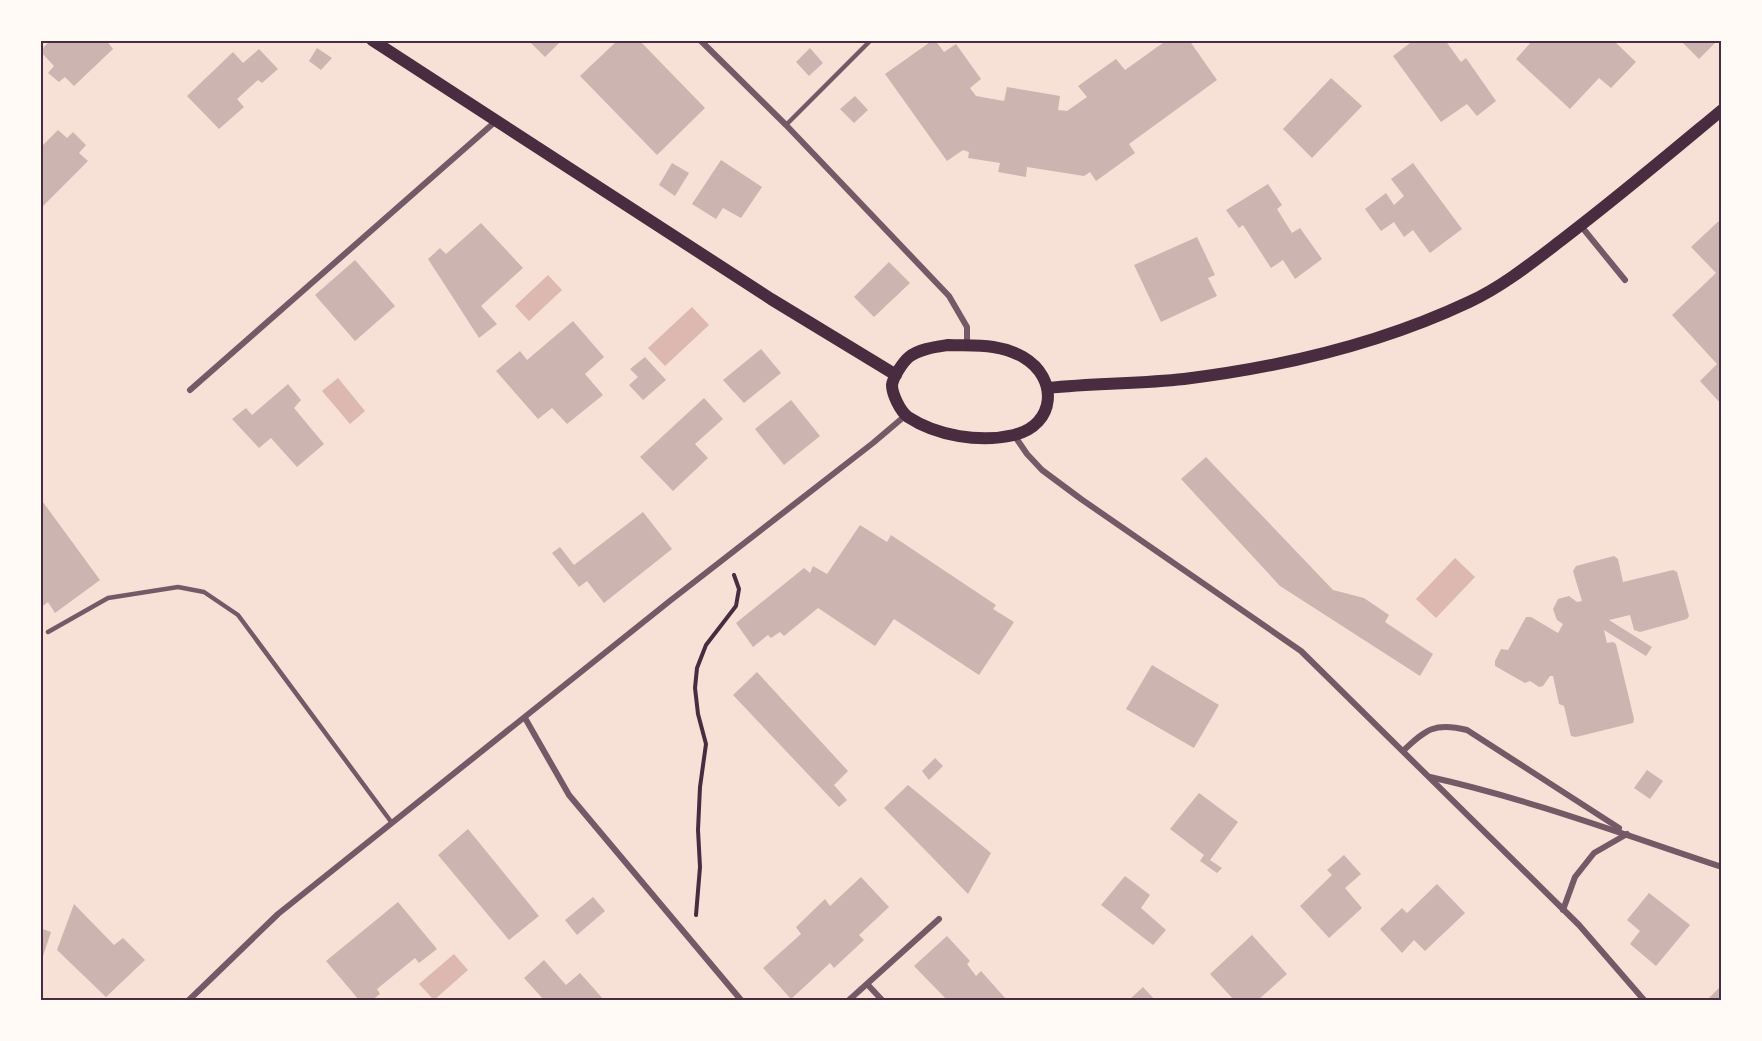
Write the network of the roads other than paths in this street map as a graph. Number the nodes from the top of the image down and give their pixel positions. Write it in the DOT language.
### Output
graph roads {
  1 [pos="372,40"];
  2 [pos="700,40"];
  3 [pos="871,40"];
  4 [pos="1722,110"];
  5 [pos="496,121"];
  6 [pos="786,125"];
  7 [pos="1581,226"];
  8 [pos="1625,280"];
  9 [pos="967,346"];
  10 [pos="896,375"];
  11 [pos="1048,388"];
  12 [pos="190,390"];
  13 [pos="906,415"];
  14 [pos="1014,435"];
  15 [pos="48,632"];
  16 [pos="525,718"];
  17 [pos="1402,751"];
  18 [pos="1429,777"];
  19 [pos="392,823"];
  20 [pos="1627,834"];
  21 [pos="1722,867"];
  22 [pos="1563,910"];
  23 [pos="939,919"];
  24 [pos="868,985"];
  25 [pos="189,1000"];
  26 [pos="741,1000"];
  27 [pos="849,1000"];
  28 [pos="882,1000"];
  29 [pos="1644,1000"];
  1 -- 5 [label="main road"];
  2 -- 6 [label="street"];
  3 -- 6 [label="lane"];
  4 -- 7 [label="main road"];
  5 -- 10 [label="main road"];
  5 -- 12 [label="street"];
  6 -- 9 [label="street"];
  7 -- 8 [label="street"];
  7 -- 11 [label="main road"];
  9 -- 10 [label="main road"];
  9 -- 11 [label="main road"];
  10 -- 13 [label="main road"];
  11 -- 14 [label="main road"];
  13 -- 14 [label="main road"];
  13 -- 16 [label="street"];
  14 -- 17 [label="street"];
  15 -- 19 [label="lane"];
  16 -- 19 [label="street"];
  16 -- 26 [label="street"];
  17 -- 18 [label="street"];
  17 -- 20 [label="street"];
  18 -- 20 [label="street"];
  18 -- 22 [label="street"];
  19 -- 25 [label="street"];
  20 -- 21 [label="street"];
  20 -- 22 [label="street"];
  22 -- 29 [label="street"];
  23 -- 24 [label="street"];
  24 -- 27 [label="street"];
  24 -- 28 [label="street"];
}
